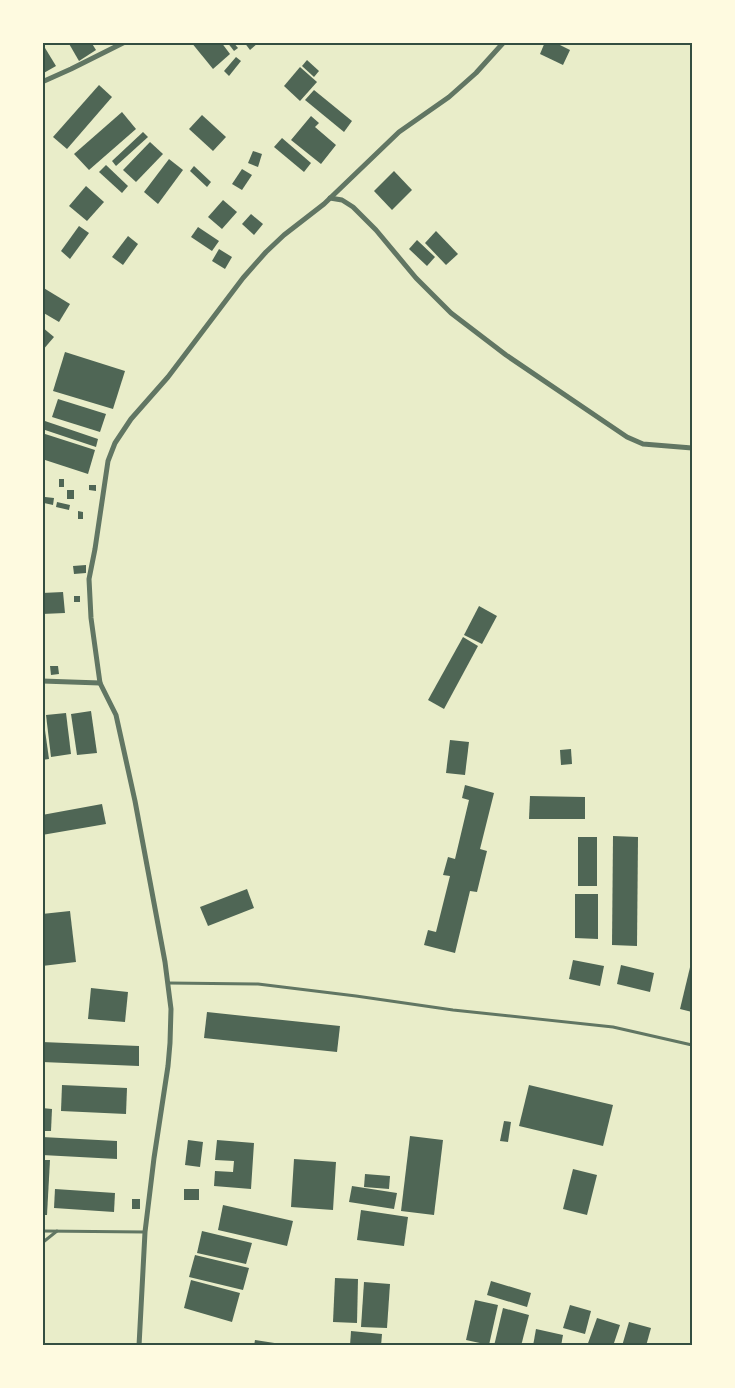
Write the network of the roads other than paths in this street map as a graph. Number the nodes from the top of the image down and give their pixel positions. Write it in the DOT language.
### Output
graph roads {
  1 [pos="126,42"];
  2 [pos="504,42"];
  3 [pos="42,82"];
  4 [pos="330,198"];
  5 [pos="692,448"];
  6 [pos="42,681"];
  7 [pos="100,683"];
  8 [pos="168,983"];
  9 [pos="692,1044"];
  10 [pos="42,1231"];
  11 [pos="58,1231"];
  12 [pos="145,1232"];
  13 [pos="42,1242"];
  14 [pos="140,1346"];
  1 -- 3 [label="street"];
  2 -- 4 [label="street"];
  4 -- 5 [label="street"];
  4 -- 7 [label="street"];
  6 -- 7 [label="street"];
  7 -- 8 [label="street"];
  8 -- 9 [label="lane"];
  8 -- 12 [label="street"];
  10 -- 11 [label="lane"];
  11 -- 12 [label="lane"];
  11 -- 13 [label="lane"];
  12 -- 14 [label="street"];
}
